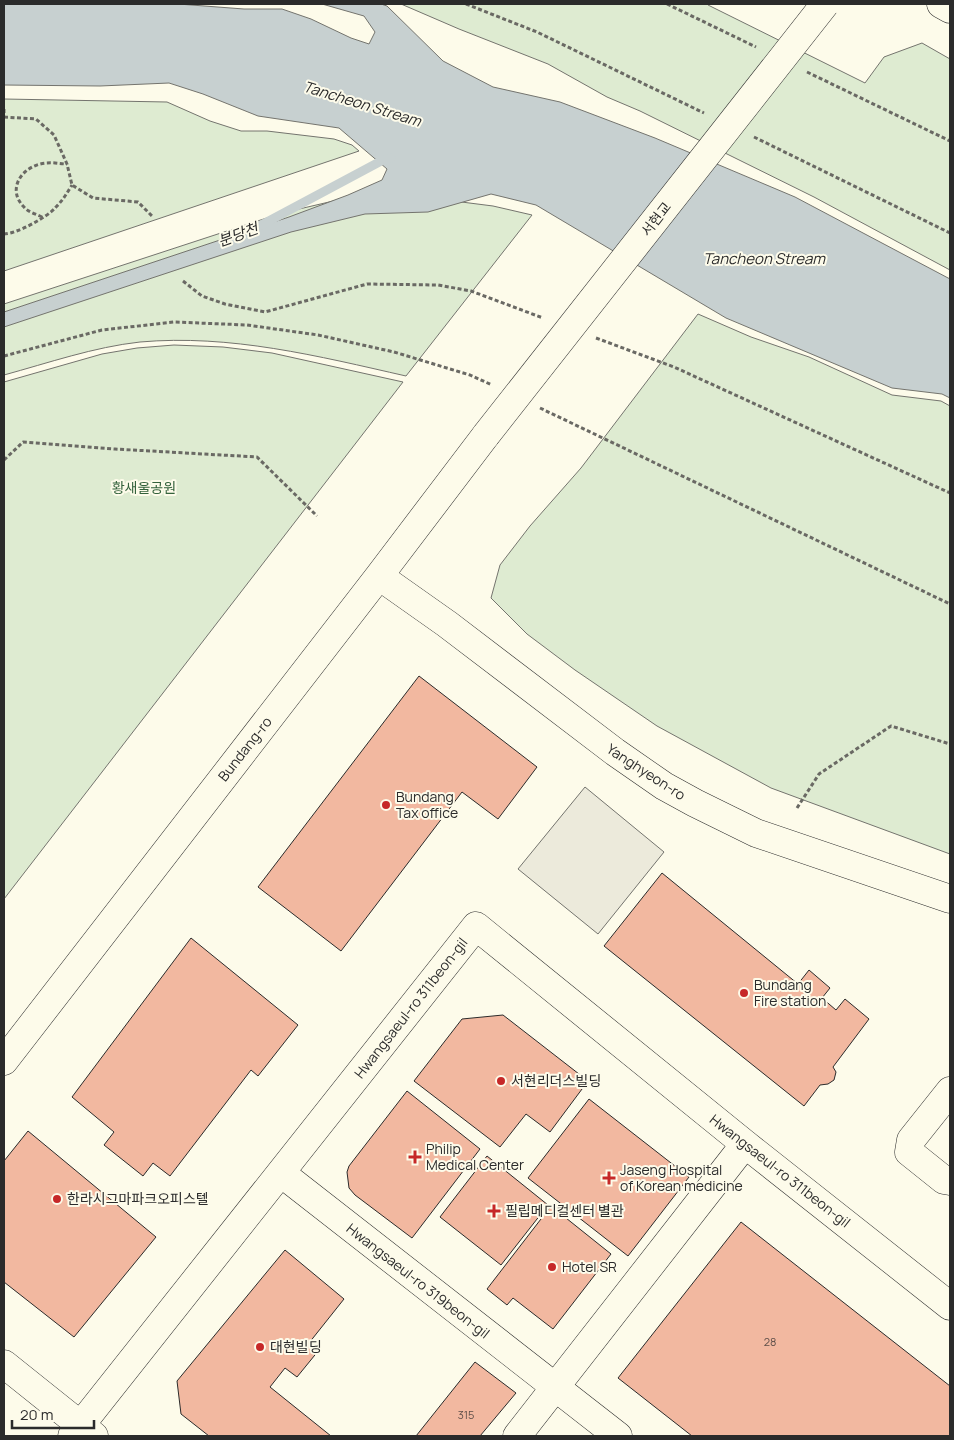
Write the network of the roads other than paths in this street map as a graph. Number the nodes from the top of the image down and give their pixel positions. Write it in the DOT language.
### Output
graph roads {
  1 [pos="825,4"];
  2 [pos="941,4"];
  3 [pos="950,9"];
  4 [pos="486,435"];
  5 [pos="379,576"];
  6 [pos="950,899"];
  7 [pos="4,1061"];
  8 [pos="950,1091"];
  9 [pos="745,1144"];
  10 [pos="281,1173"];
  11 [pos="950,1181"];
  12 [pos="950,1306"];
  13 [pos="4,1364"];
  14 [pos="556,1388"];
  15 [pos="82,1433"];
  16 [pos="517,1436"];
  17 [pos="618,1436"];
  1 -- 4 [label="main road, 서현교, bridge"];
  2 -- 3 [label="main road"];
  4 -- 5 [label="main road, Bundang-ro"];
  5 -- 6 [label="main road, Yanghyeon-ro"];
  5 -- 7 [label="main road, Bundang-ro"];
  8 -- 11 [label="main road"];
  9 -- 10 [label="main road, Hwangsaeul-ro 311beon-gil"];
  9 -- 12 [label="main road, Hwangsaeul-ro 311beon-gil"];
  9 -- 14 [label="main road"];
  10 -- 14 [label="main road, Hwangsaeul-ro 319beon-gil"];
  10 -- 15 [label="main road, Hwangsaeul-ro 311beon-gil"];
  13 -- 15 [label="main road"];
  14 -- 16 [label="main road"];
  14 -- 17 [label="main road, Hwangsaeul-ro 319beon-gil"];
}
